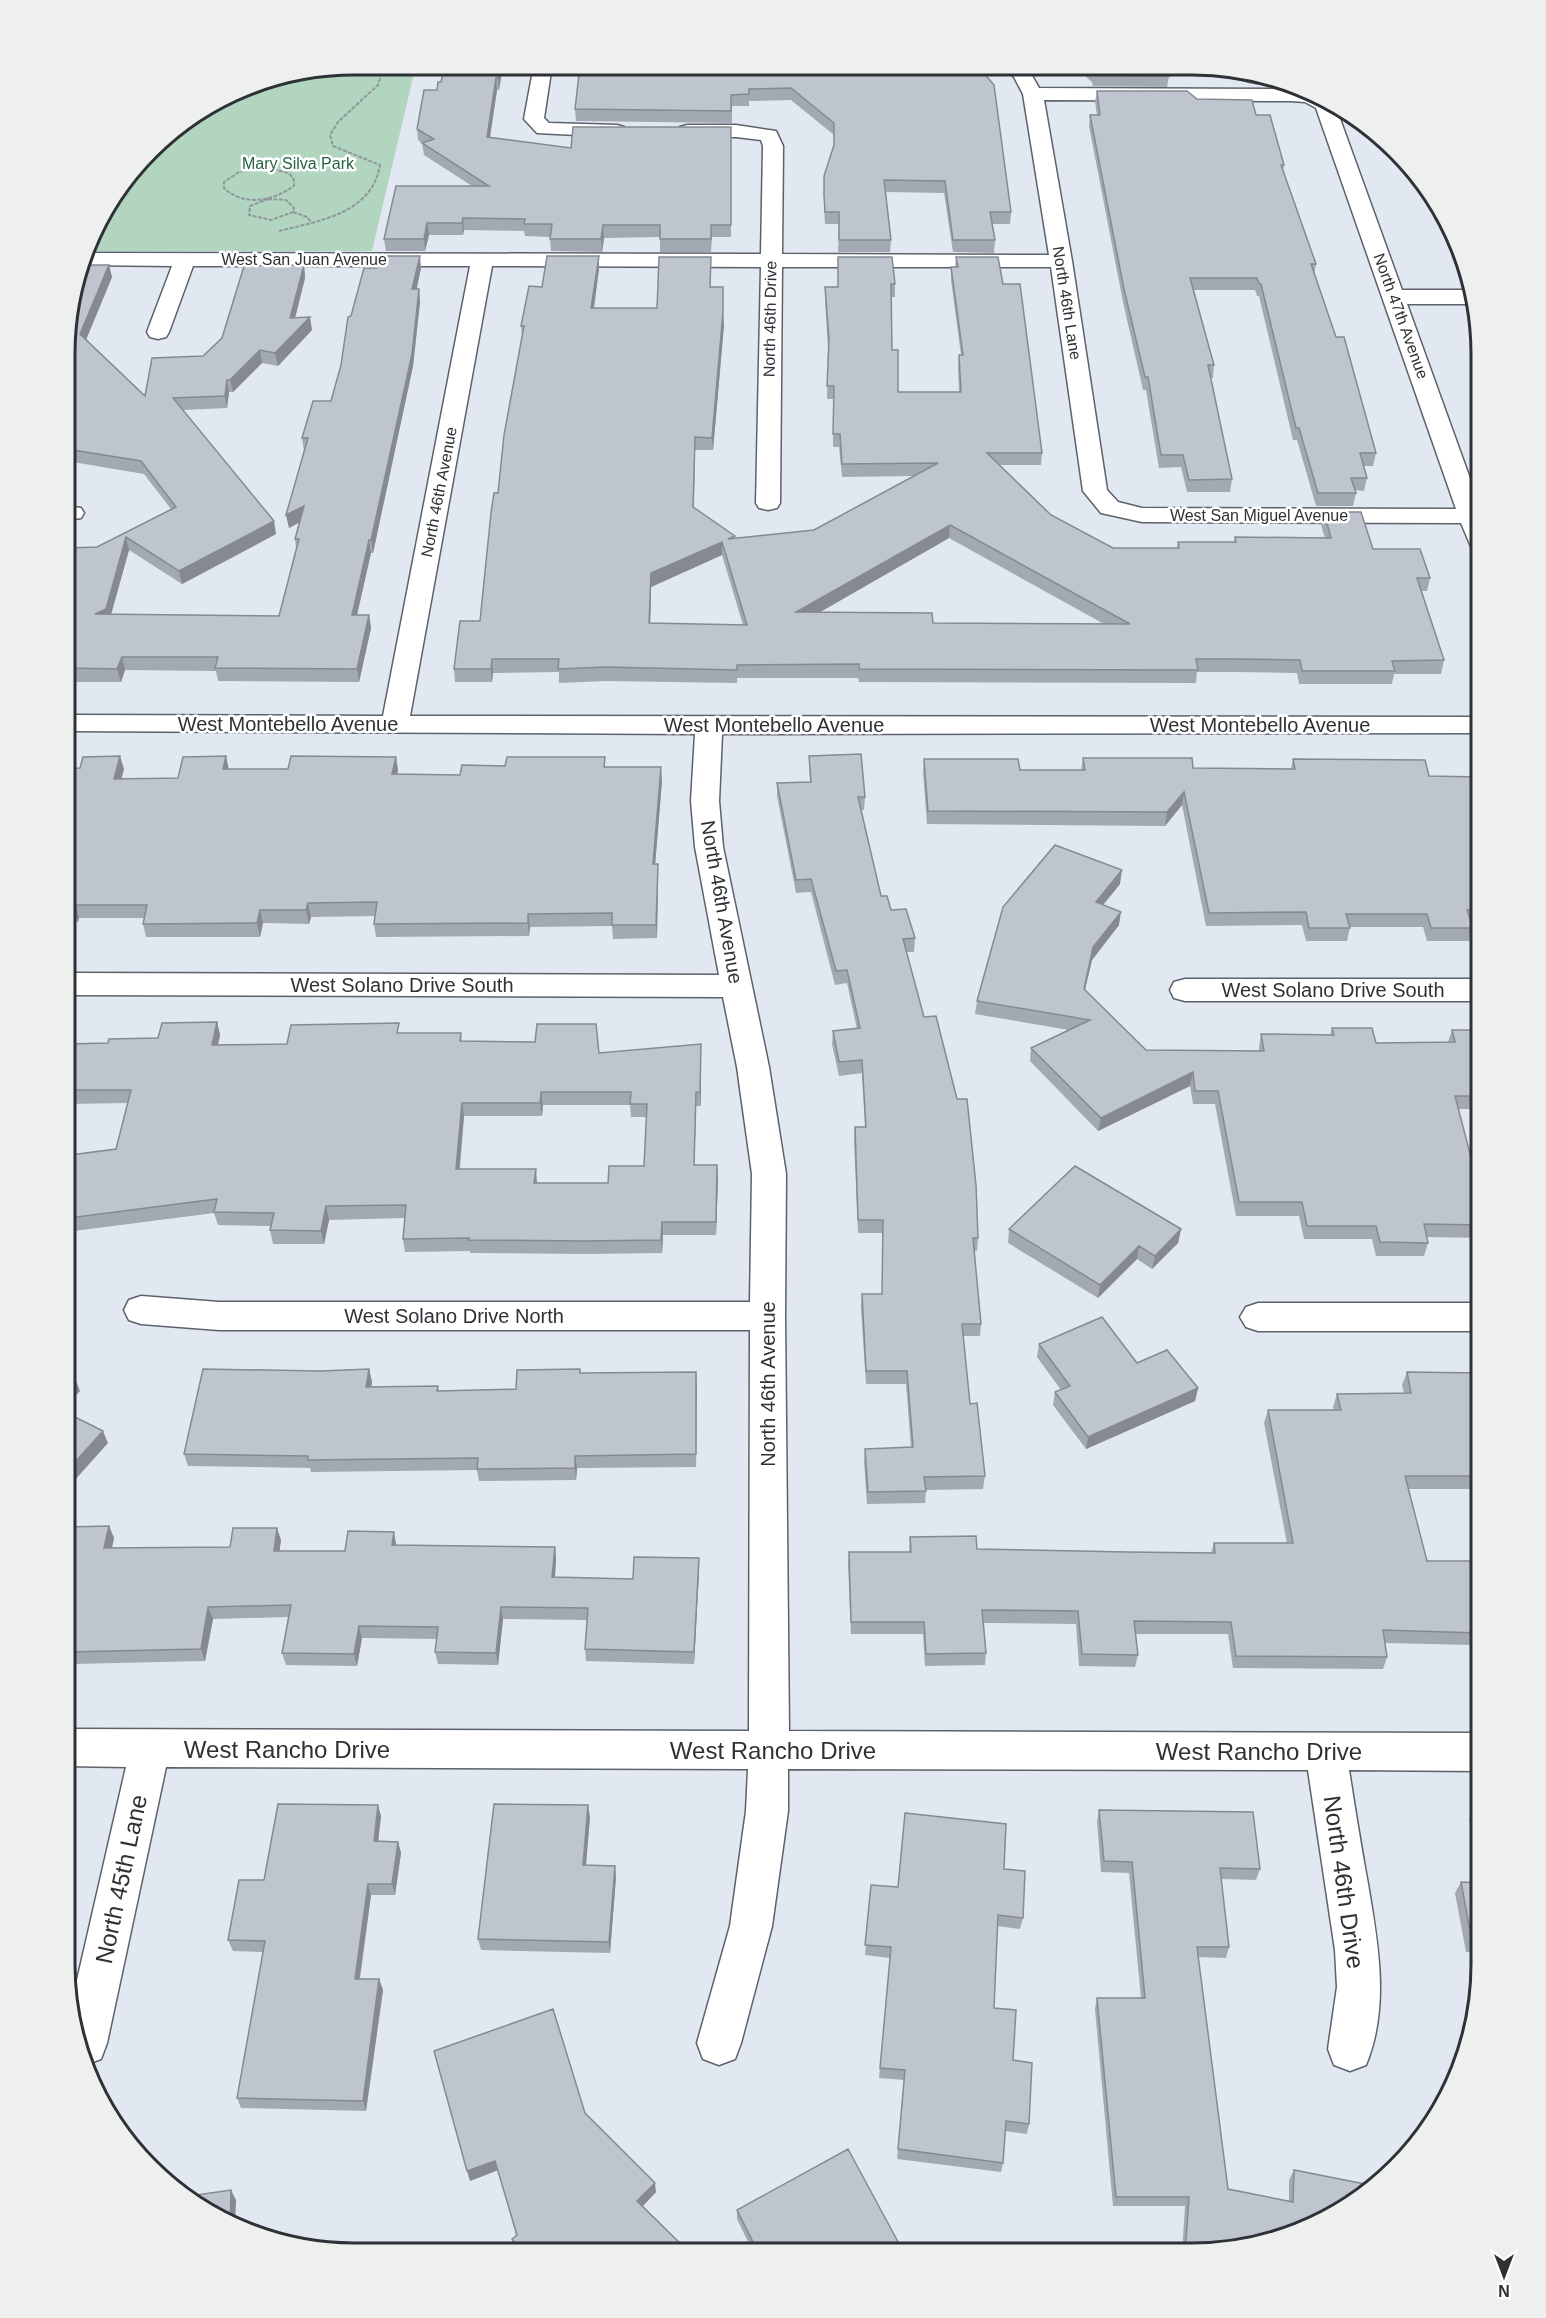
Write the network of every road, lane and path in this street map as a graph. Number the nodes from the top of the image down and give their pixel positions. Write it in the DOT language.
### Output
graph roads {
  1 [pos="381,75"];
  2 [pos="541,75"];
  3 [pos="1023,75"];
  4 [pos="1033,94"];
  5 [pos="1299,96"];
  6 [pos="1327,110"];
  7 [pos="632,131"];
  8 [pos="667,131"];
  9 [pos="268,199"];
  10 [pos="293,212"];
  11 [pos="312,223"];
  12 [pos="92,259"];
  13 [pos="185,259"];
  14 [pos="269,259"];
  15 [pos="482,260"];
  16 [pos="771,260"];
  17 [pos="1061,261"];
  18 [pos="1394,297"];
  19 [pos="1465,297"];
  20 [pos="158,332"];
  21 [pos="768,503"];
  22 [pos="1471,503"];
  23 [pos="1110,508"];
  24 [pos="1471,516"];
  25 [pos="75,723"];
  26 [pos="395,725"];
  27 [pos="1471,725"];
  28 [pos="709,726"];
  29 [pos="75,984"];
  30 [pos="737,986"];
  31 [pos="1185,990"];
  32 [pos="1471,990"];
  33 [pos="141,1310"];
  34 [pos="767,1316"];
  35 [pos="1258,1317"];
  36 [pos="1471,1317"];
  37 [pos="75,1749"];
  38 [pos="150,1749"];
  39 [pos="768,1749"];
  40 [pos="1324,1751"];
  41 [pos="1471,1752"];
  42 [pos="86,2039"];
  43 [pos="719,2043"];
  44 [pos="1350,2049"];
  1 -- 11 [label="path"];
  2 -- 7 [label="street"];
  3 -- 4 [label="street"];
  4 -- 5 [label="street, North 47th Avenue"];
  4 -- 17 [label="street, North 46th Lane"];
  6 -- 18 [label="street, North 47th Avenue"];
  8 -- 16 [label="street, North 46th Drive"];
  9 -- 9 [label="path"];
  9 -- 10 [label="path"];
  9 -- 10 [label="path"];
  10 -- 11 [label="path"];
  11 -- 14 [label="path"];
  12 -- 13 [label="street, West San Juan Avenue"];
  13 -- 14 [label="street, West San Juan Avenue"];
  13 -- 20 [label="street"];
  14 -- 15 [label="street, West San Juan Avenue"];
  15 -- 16 [label="street, West San Juan Avenue"];
  15 -- 26 [label="street, North 46th Avenue"];
  16 -- 17 [label="street, West San Juan Avenue"];
  16 -- 21 [label="street, North 46th Drive"];
  17 -- 23 [label="street, North 46th Lane"];
  18 -- 19 [label="street"];
  18 -- 22 [label="street, North 47th Avenue"];
  23 -- 24 [label="street, West San Miguel Avenue"];
  25 -- 26 [label="street, West Montebello Avenue"];
  26 -- 28 [label="street, West Montebello Avenue"];
  27 -- 28 [label="street, West Montebello Avenue"];
  28 -- 30 [label="street, North 46th Avenue"];
  29 -- 30 [label="street, West Solano Drive South"];
  30 -- 34 [label="street, North 46th Avenue"];
  31 -- 32 [label="street, West Solano Drive South"];
  33 -- 34 [label="street, West Solano Drive North"];
  34 -- 39 [label="street, North 46th Avenue"];
  35 -- 36 [label="street"];
  37 -- 38 [label="street, West Rancho Drive"];
  38 -- 39 [label="street, West Rancho Drive"];
  38 -- 42 [label="street, North 45th Lane"];
  39 -- 40 [label="street, West Rancho Drive"];
  39 -- 43 [label="street, North 46th Avenue"];
  40 -- 41 [label="street, West Rancho Drive"];
  40 -- 44 [label="street, North 46th Drive"];
}
